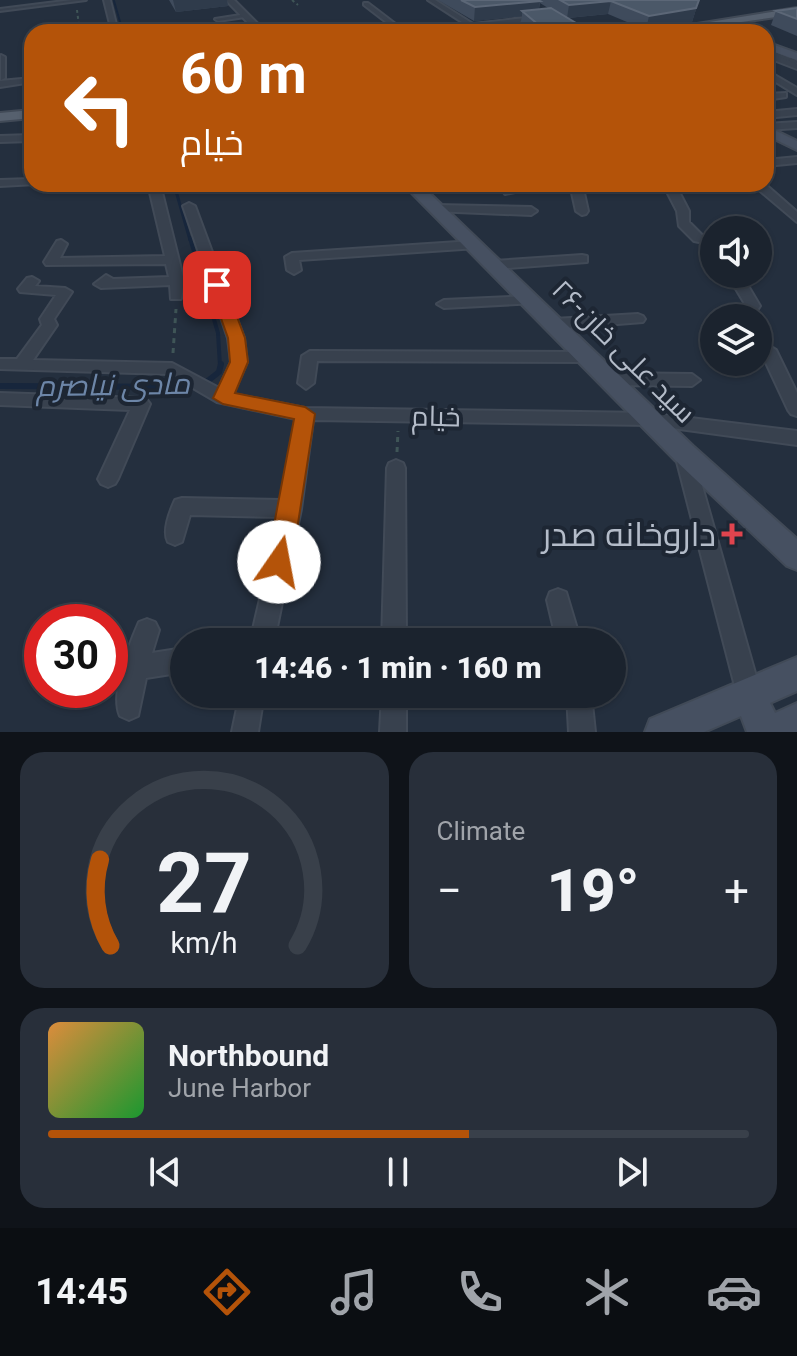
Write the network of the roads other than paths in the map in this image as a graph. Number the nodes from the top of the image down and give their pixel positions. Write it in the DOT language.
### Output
graph roads {
  1 [pos="84,0"];
  2 [pos="107,0"];
  3 [pos="230,0"];
  4 [pos="431,0"];
  5 [pos="76,1"];
  6 [pos="366,4"];
  7 [pos="533,6"];
  8 [pos="0,10"];
  9 [pos="797,11"];
  10 [pos="436,18"];
  11 [pos="797,18"];
  12 [pos="218,19"];
  13 [pos="249,19"];
  14 [pos="521,21"];
  15 [pos="113,24"];
  16 [pos="239,24"];
  17 [pos="254,24"];
  18 [pos="392,24"];
  19 [pos="444,24"];
  20 [pos="467,24"];
  21 [pos="503,24"];
  22 [pos="522,24"];
  23 [pos="737,24"];
  24 [pos="768,24"];
  25 [pos="774,50"];
  26 [pos="796,60"];
  27 [pos="1,64"];
  28 [pos="774,77"];
  29 [pos="24,80"];
  30 [pos="1,81"];
  31 [pos="797,92"];
  32 [pos="783,95"];
  33 [pos="774,96"];
  34 [pos="24,108"];
  35 [pos="0,110"];
  36 [pos="797,112"];
  37 [pos="774,114"];
  38 [pos="24,115"];
  39 [pos="0,117"];
  40 [pos="797,125"];
  41 [pos="774,127"];
  42 [pos="774,133"];
  43 [pos="24,138"];
  44 [pos="0,139"];
  45 [pos="797,146"];
  46 [pos="797,160"];
  47 [pos="774,162"];
  48 [pos="6,183"];
  49 [pos="156,192"];
  50 [pos="419,192"];
  51 [pos="578,192"];
  52 [pos="673,192"];
  53 [pos="767,192"];
  54 [pos="0,201"];
  55 [pos="189,206"];
  56 [pos="437,209"];
  57 [pos="531,211"];
  58 [pos="582,211"];
  59 [pos="797,218"];
  60 [pos="700,238"];
  61 [pos="61,244"];
  62 [pos="473,245"];
  63 [pos="582,259"];
  64 [pos="171,260"];
  65 [pos="494,265"];
  66 [pos="294,270"];
  67 [pos="106,279"];
  68 [pos="32,281"];
  69 [pos="530,300"];
  70 [pos="444,304"];
  71 [pos="638,319"];
  72 [pos="554,324"];
  73 [pos="587,357"];
  74 [pos="772,358"];
  75 [pos="0,364"];
  76 [pos="21,365"];
  77 [pos="610,379"];
  78 [pos="692,380"];
  79 [pos="306,383"];
  80 [pos="223,398"];
  81 [pos="0,399"];
  82 [pos="797,410"];
  83 [pos="305,414"];
  84 [pos="650,419"];
  85 [pos="797,438"];
  86 [pos="684,453"];
  87 [pos="396,468"];
  88 [pos="108,479"];
  89 [pos="291,509"];
  90 [pos="175,536"];
  91 [pos="797,557"];
  92 [pos="558,600"];
  93 [pos="265,628"];
  94 [pos="394,628"];
  95 [pos="565,628"];
  96 [pos="147,630"];
  97 [pos="170,662"];
  98 [pos="135,667"];
  99 [pos="797,674"];
  100 [pos="749,694"];
  101 [pos="129,707"];
  102 [pos="249,708"];
  103 [pos="394,708"];
  104 [pos="580,708"];
  105 [pos="797,721"];
  106 [pos="245,732"];
  107 [pos="393,732"];
  108 [pos="582,732"];
  109 [pos="663,732"];
  110 [pos="765,732"];
  111 [pos="775,732"];
  1 -- 5 [label="street"];
  2 -- 15 [label="street"];
  3 -- 13 [label="street"];
  4 -- 20 [label="street"];
  5 -- 8 [label="street"];
  6 -- 18 [label="street"];
  7 -- 14 [label="street"];
  9 -- 23 [label="main road"];
  10 -- 19 [label="street"];
  11 -- 24 [label="main road"];
  12 -- 13 [label="street"];
  13 -- 16 [label="street"];
  13 -- 17 [label="street"];
  14 -- 21 [label="street"];
  14 -- 22 [label="street"];
  25 -- 26 [label="main road"];
  27 -- 30 [label="street"];
  28 -- 31 [label="street"];
  29 -- 30 [label="street"];
  32 -- 33 [label="street"];
  34 -- 35 [label="main road"];
  36 -- 37 [label="street"];
  38 -- 39 [label="main road"];
  40 -- 41 [label="street"];
  42 -- 45 [label="main road"];
  43 -- 44 [label="street"];
  46 -- 47 [label="street"];
  48 -- 54 [label="street"];
  49 -- 64 [label="street"];
  50 -- 56 [label="main road, ۲۶-سید علی خان"];
  51 -- 58 [label="street"];
  52 -- 60 [label="street"];
  53 -- 59 [label="street"];
  55 -- 80 [label="street"];
  56 -- 57 [label="street"];
  56 -- 62 [label="main road, ۲۶-سید علی خان"];
  61 -- 64 [label="street"];
  62 -- 65 [label="main road, ۲۶-سید علی خان"];
  62 -- 66 [label="street"];
  63 -- 65 [label="street"];
  64 -- 67 [label="street"];
  65 -- 69 [label="main road, ۲۶-سید علی خان"];
  68 -- 76 [label="street"];
  69 -- 70 [label="street"];
  69 -- 72 [label="main road, ۲۶-سید علی خان"];
  71 -- 72 [label="street"];
  72 -- 73 [label="main road, ۲۶-سید علی خان"];
  73 -- 77 [label="main road, ۲۶-سید علی خان"];
  73 -- 79 [label="street"];
  74 -- 82 [label="street"];
  75 -- 76 [label="street"];
  76 -- 80 [label="street, خیام"];
  77 -- 78 [label="street"];
  77 -- 84 [label="main road, ۲۶-سید علی خان"];
  80 -- 83 [label="street, خیام"];
  81 -- 88 [label="street"];
  83 -- 84 [label="street, خیام"];
  83 -- 89 [label="street"];
  84 -- 85 [label="street, خیام"];
  84 -- 86 [label="main road, ۲۶-سید علی خان"];
  86 -- 91 [label="main road, ۲۶-سید علی خان"];
  86 -- 100 [label="street"];
  87 -- 94 [label="street"];
  89 -- 90 [label="street"];
  89 -- 93 [label="street"];
  92 -- 95 [label="street"];
  96 -- 98 [label="street"];
  97 -- 98 [label="street"];
  98 -- 101 [label="street"];
  99 -- 100 [label="main road"];
  100 -- 109 [label="main road"];
  100 -- 110 [label="main road"];
  102 -- 106 [label="street"];
  103 -- 107 [label="street"];
  104 -- 108 [label="street"];
  105 -- 111 [label="main road"];
}
